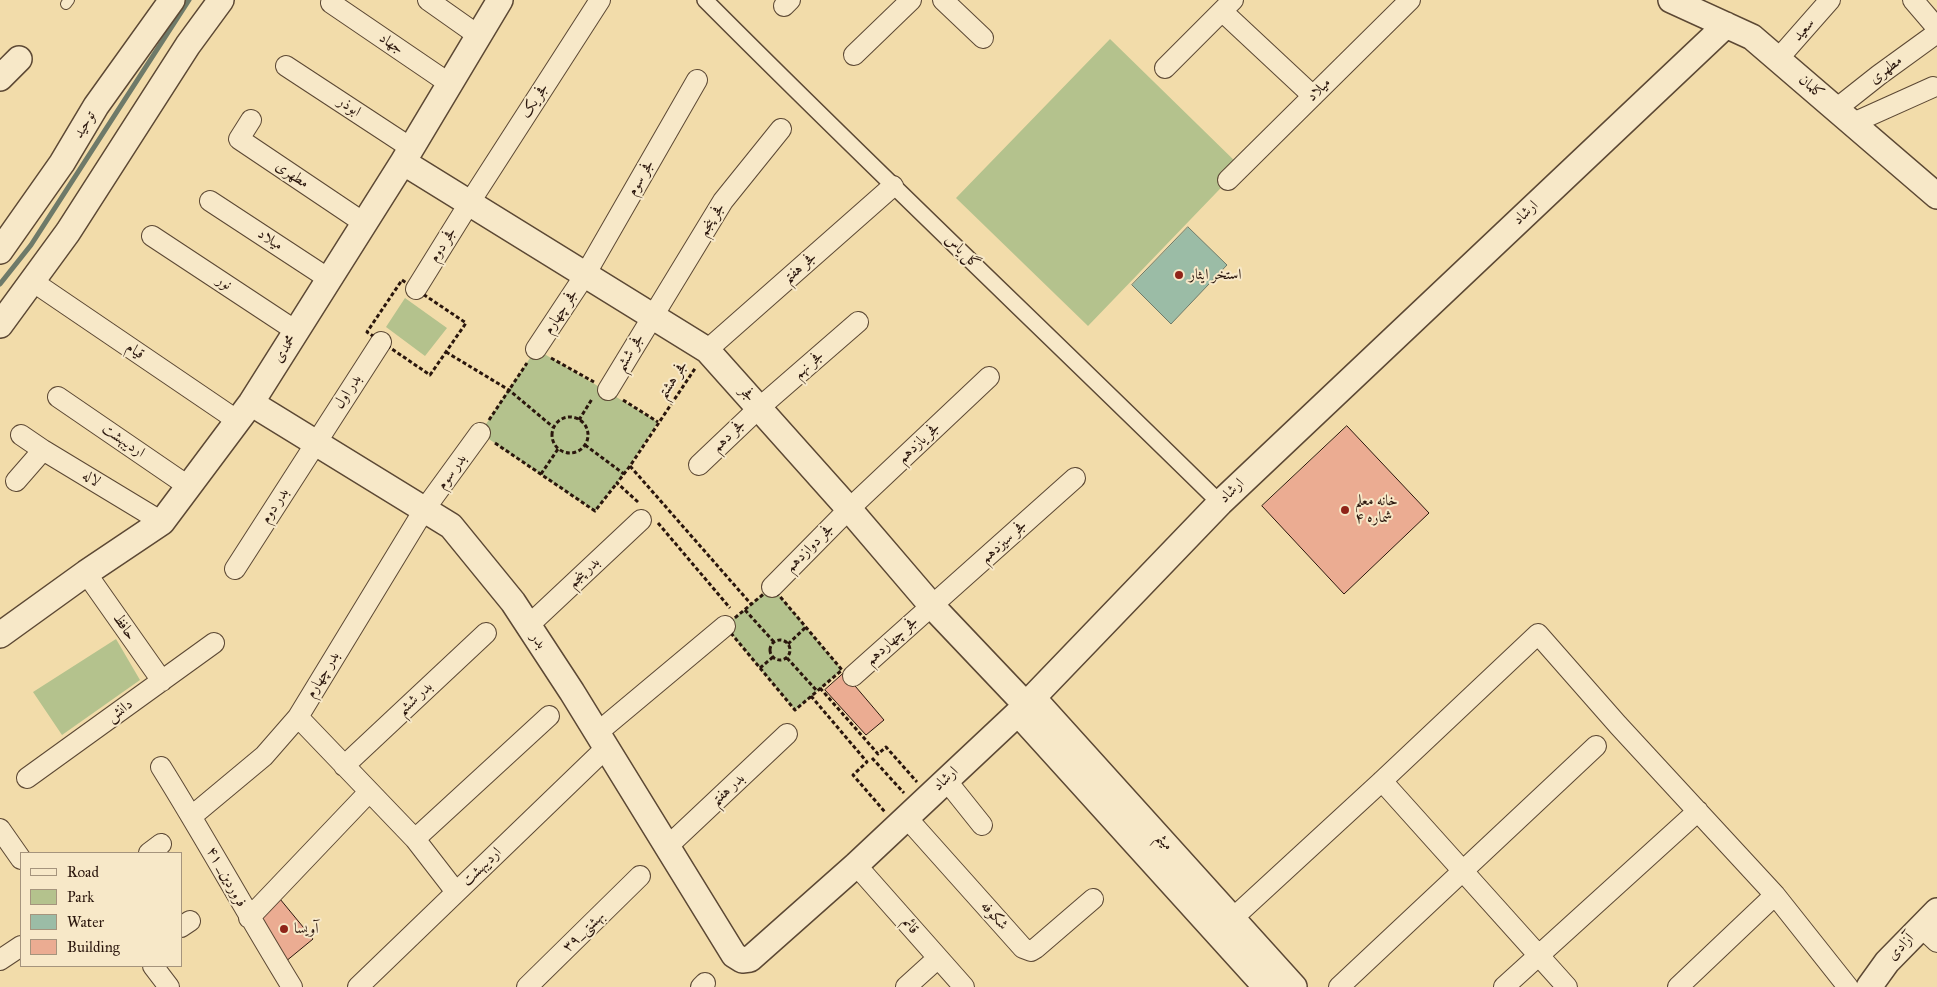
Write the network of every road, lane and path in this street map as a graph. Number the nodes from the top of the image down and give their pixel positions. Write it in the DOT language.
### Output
graph roads {
  1 [pos="172,0"];
  2 [pos="221,0"];
  3 [pos="428,0"];
  4 [pos="500,0"];
  5 [pos="600,0"];
  6 [pos="705,0"];
  7 [pos="911,0"];
  8 [pos="943,0"];
  9 [pos="1410,0"];
  10 [pos="1830,0"];
  11 [pos="1914,0"];
  12 [pos="331,3"];
  13 [pos="1687,3"];
  14 [pos="1228,6"];
  15 [pos="1726,25"];
  16 [pos="1937,28"];
  17 [pos="1937,33"];
  18 [pos="479,36"];
  19 [pos="983,38"];
  20 [pos="854,55"];
  21 [pos="19,59"];
  22 [pos="1778,59"];
  23 [pos="286,66"];
  24 [pos="1165,68"];
  25 [pos="0,78"];
  26 [pos="697,80"];
  27 [pos="450,84"];
  28 [pos="1933,87"];
  29 [pos="1313,96"];
  30 [pos="1844,116"];
  31 [pos="251,120"];
  32 [pos="781,129"];
  33 [pos="407,155"];
  34 [pos="1228,180"];
  35 [pos="893,186"];
  36 [pos="1937,196"];
  37 [pos="210,202"];
  38 [pos="470,202"];
  39 [pos="364,223"];
  40 [pos="152,236"];
  41 [pos="0,251"];
  42 [pos="585,275"];
  43 [pos="329,279"];
  44 [pos="32,281"];
  45 [pos="416,289"];
  46 [pos="652,316"];
  47 [pos="858,322"];
  48 [pos="0,325"];
  49 [pos="296,331"];
  50 [pos="381,342"];
  51 [pos="536,349"];
  52 [pos="707,350"];
  53 [pos="446,352"];
  54 [pos="989,377"];
  55 [pos="509,390"];
  56 [pos="601,392"];
  57 [pos="58,397"];
  58 [pos="759,408"];
  59 [pos="244,412"];
  60 [pos="579,420"];
  61 [pos="554,427"];
  62 [pos="480,433"];
  63 [pos="21,435"];
  64 [pos="316,443"];
  65 [pos="585,445"];
  66 [pos="558,448"];
  67 [pos="43,450"];
  68 [pos="699,465"];
  69 [pos="630,466"];
  70 [pos="540,474"];
  71 [pos="624,474"];
  72 [pos="1075,478"];
  73 [pos="16,481"];
  74 [pos="617,483"];
  75 [pos="188,486"];
  76 [pos="1220,503"];
  77 [pos="849,509"];
  78 [pos="424,510"];
  79 [pos="647,516"];
  80 [pos="162,522"];
  81 [pos="235,569"];
  82 [pos="86,573"];
  83 [pos="772,587"];
  84 [pos="752,604"];
  85 [pos="932,606"];
  86 [pos="745,610"];
  87 [pos="731,621"];
  88 [pos="528,626"];
  89 [pos="806,627"];
  90 [pos="486,633"];
  91 [pos="0,635"];
  92 [pos="774,642"];
  93 [pos="214,643"];
  94 [pos="788,644"];
  95 [pos="773,657"];
  96 [pos="787,658"];
  97 [pos="760,668"];
  98 [pos="853,676"];
  99 [pos="162,681"];
  100 [pos="818,690"];
  101 [pos="811,696"];
  102 [pos="1025,705"];
  103 [pos="548,716"];
  104 [pos="298,717"];
  105 [pos="1042,724"];
  106 [pos="787,734"];
  107 [pos="602,740"];
  108 [pos="1596,746"];
  109 [pos="878,754"];
  110 [pos="872,758"];
  111 [pos="867,762"];
  112 [pos="344,766"];
  113 [pos="161,767"];
  114 [pos="27,778"];
  115 [pos="935,778"];
  116 [pos="1382,781"];
  117 [pos="369,792"];
  118 [pos="1698,811"];
  119 [pos="192,816"];
  120 [pos="906,816"];
  121 [pos="982,825"];
  122 [pos="0,829"];
  123 [pos="415,838"];
  124 [pos="668,846"];
  125 [pos="20,858"];
  126 [pos="856,865"];
  127 [pos="1462,870"];
  128 [pos="640,876"];
  129 [pos="456,892"];
  130 [pos="1775,895"];
  131 [pos="1093,899"];
  132 [pos="249,918"];
  133 [pos="1232,918"];
  134 [pos="1933,931"];
  135 [pos="20,947"];
  136 [pos="1538,954"];
  137 [pos="938,958"];
  138 [pos="0,960"];
  139 [pos="742,960"];
  140 [pos="155,967"];
  141 [pos="169,987"];
  142 [pos="292,987"];
  143 [pos="358,987"];
  144 [pos="527,987"];
  145 [pos="906,987"];
  146 [pos="964,987"];
  147 [pos="1266,987"];
  148 [pos="1294,987"];
  149 [pos="1339,987"];
  150 [pos="1504,987"];
  151 [pos="1567,987"];
  152 [pos="1678,987"];
  153 [pos="1848,987"];
  154 [pos="1869,987"];
  155 [pos="1878,987"];
  1 -- 41 [label="street, توحید"];
  2 -- 44 [label="street"];
  3 -- 18 [label="street"];
  4 -- 18 [label="street, محمدی"];
  5 -- 38 [label="street, فجر یک"];
  6 -- 35 [label="street, گل یاس"];
  7 -- 20 [label="street"];
  8 -- 19 [label="street"];
  9 -- 29 [label="street, میلاد"];
  10 -- 22 [label="street, سعید"];
  11 -- 16 [label="street"];
  12 -- 27 [label="street, جهاد"];
  13 -- 15 [label="street, کلمان"];
  14 -- 24 [label="street"];
  14 -- 29 [label="street"];
  15 -- 22 [label="street, کلمان"];
  15 -- 76 [label="street, ارشاد"];
  17 -- 30 [label="street, مطهری"];
  18 -- 27 [label="street, محمدی"];
  21 -- 25 [label="street"];
  22 -- 30 [label="street, کلمان"];
  23 -- 33 [label="street, ابوذر"];
  26 -- 42 [label="street, فجر سوم"];
  27 -- 33 [label="street, محمدی"];
  28 -- 30 [label="street"];
  29 -- 34 [label="street, میلاد"];
  30 -- 36 [label="street, کلمان"];
  31 -- 39 [label="street, مطهری"];
  32 -- 46 [label="street, فجر پنجم"];
  33 -- 38 [label="street, فجر"];
  33 -- 39 [label="street, محمدی"];
  35 -- 52 [label="street, فجر هفتم"];
  35 -- 76 [label="street, گل یاس"];
  37 -- 43 [label="street, میلاد"];
  38 -- 42 [label="street, فجر"];
  38 -- 45 [label="street, فجر دوم"];
  39 -- 43 [label="street, محمدی"];
  40 -- 49 [label="street, نور"];
  42 -- 46 [label="street, فجر"];
  42 -- 51 [label="street, فجر چهارم"];
  43 -- 49 [label="street, محمدی"];
  44 -- 48 [label="street"];
  44 -- 59 [label="street, قیام"];
  45 -- 50 [label="path"];
  45 -- 53 [label="path"];
  46 -- 52 [label="street, فجر"];
  46 -- 56 [label="street, فجر ششم"];
  47 -- 58 [label="street, فجر نهم"];
  49 -- 59 [label="street, محمدی"];
  50 -- 53 [label="path"];
  50 -- 64 [label="street, بدر اول"];
  51 -- 55 [label="path"];
  52 -- 58 [label="street, فجر"];
  52 -- 69 [label="path, فجر هشتم"];
  53 -- 55 [label="path"];
  54 -- 77 [label="street, فجر یازدهم"];
  55 -- 61 [label="path"];
  55 -- 62 [label="path"];
  56 -- 60 [label="path"];
  57 -- 75 [label="street, اردیبهشت"];
  58 -- 68 [label="street, فجر دهم"];
  58 -- 77 [label="street, فجر"];
  59 -- 64 [label="street, بدر"];
  59 -- 75 [label="street, محمدی"];
  60 -- 61 [label="path"];
  60 -- 65 [label="path"];
  61 -- 66 [label="path"];
  62 -- 70 [label="path"];
  62 -- 78 [label="street, بدر سوم"];
  63 -- 67 [label="street, لاله"];
  64 -- 78 [label="street, بدر"];
  64 -- 81 [label="street, بدر دوم"];
  65 -- 66 [label="path"];
  65 -- 71 [label="path"];
  66 -- 70 [label="path"];
  67 -- 73 [label="street"];
  67 -- 80 [label="street, لاله"];
  69 -- 71 [label="path, فجر هشتم"];
  69 -- 84 [label="path"];
  70 -- 74 [label="path, فجر هشتم"];
  71 -- 74 [label="path, فجر هشتم"];
  72 -- 85 [label="street, فجر سیزدهم"];
  74 -- 79 [label="path"];
  75 -- 80 [label="street, محمدی"];
  76 -- 102 [label="street, ارشاد"];
  77 -- 83 [label="street, فجر دوازدهم"];
  77 -- 85 [label="street, فجر"];
  78 -- 88 [label="street, بدر"];
  78 -- 104 [label="street, بدر چهارم"];
  79 -- 87 [label="path"];
  79 -- 88 [label="street, بدر پنجم"];
  80 -- 82 [label="street, محمدی"];
  82 -- 91 [label="street, محمدی"];
  82 -- 99 [label="street, حافظ"];
  83 -- 84 [label="path"];
  83 -- 89 [label="path"];
  84 -- 86 [label="path"];
  85 -- 98 [label="street, فجر چهاردهم"];
  85 -- 102 [label="street, فجر"];
  86 -- 87 [label="path"];
  86 -- 92 [label="path"];
  87 -- 97 [label="path"];
  87 -- 107 [label="street"];
  88 -- 107 [label="street, بدر"];
  89 -- 94 [label="path"];
  89 -- 100 [label="path"];
  90 -- 112 [label="street, بدر ششم"];
  92 -- 94 [label="path"];
  92 -- 95 [label="path"];
  93 -- 99 [label="street, دانش"];
  94 -- 96 [label="path"];
  95 -- 96 [label="path"];
  95 -- 97 [label="path"];
  96 -- 100 [label="path"];
  97 -- 101 [label="path"];
  99 -- 114 [label="street, دانش"];
  100 -- 101 [label="path"];
  100 -- 109 [label="path"];
  101 -- 111 [label="path"];
  102 -- 105 [label="street, میثم"];
  102 -- 115 [label="street, ارشاد"];
  103 -- 123 [label="street"];
  104 -- 112 [label="street"];
  104 -- 119 [label="street, بدر چهارم"];
  105 -- 133 [label="street, میثم"];
  105 -- 147 [label="street, میثم"];
  106 -- 124 [label="street, بدر هفتم"];
  107 -- 124 [label="street, بدر"];
  107 -- 129 [label="street, اردیبهشت"];
  108 -- 127 [label="street"];
  109 -- 110 [label="path"];
  109 -- 115 [label="path"];
  110 -- 111 [label="path"];
  110 -- 120 [label="path"];
  111 -- 120 [label="path"];
  112 -- 117 [label="street"];
  113 -- 119 [label="street, ۴۱ _فروردین"];
  115 -- 120 [label="street, ارشاد"];
  115 -- 121 [label="street"];
  116 -- 118 [label="street"];
  116 -- 127 [label="street"];
  116 -- 133 [label="street"];
  117 -- 123 [label="street"];
  117 -- 132 [label="street"];
  118 -- 130 [label="street"];
  118 -- 136 [label="street"];
  119 -- 132 [label="street, ۴۱ _فروردین"];
  120 -- 126 [label="street, ارشاد"];
  120 -- 131 [label="street, شکوفه"];
  122 -- 125 [label="street"];
  123 -- 129 [label="street"];
  124 -- 139 [label="street, بدر"];
  126 -- 137 [label="street, قائم"];
  126 -- 139 [label="street, ارشاد"];
  127 -- 136 [label="street"];
  127 -- 149 [label="street"];
  128 -- 144 [label="street, ۳۹_بهشتی"];
  129 -- 143 [label="street, اردیبهشت"];
  130 -- 152 [label="street"];
  130 -- 153 [label="street"];
  132 -- 142 [label="street, ۴۱ _فروردین"];
  133 -- 148 [label="street, میثم"];
  134 -- 154 [label="street, آزادی"];
  134 -- 155 [label="street, آزادی"];
  135 -- 138 [label="street"];
  136 -- 150 [label="street"];
  136 -- 151 [label="street"];
  137 -- 145 [label="street"];
  137 -- 146 [label="street, قائم"];
  140 -- 141 [label="street"];
}
